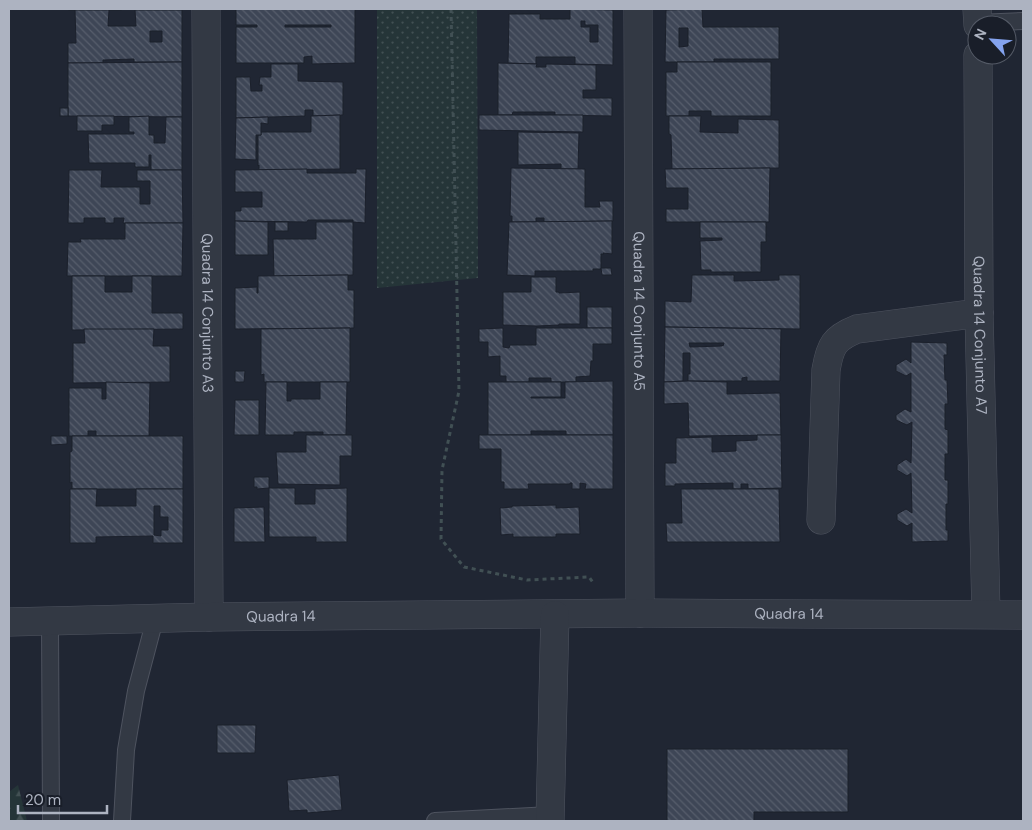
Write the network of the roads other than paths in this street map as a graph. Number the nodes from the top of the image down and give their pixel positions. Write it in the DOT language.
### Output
graph roads {
  1 [pos="206,9"];
  2 [pos="638,9"];
  3 [pos="978,65"];
  4 [pos="979,313"];
  5 [pos="821,520"];
  6 [pos="627,613"];
  7 [pos="554,614"];
  8 [pos="986,614"];
  9 [pos="1023,615"];
  10 [pos="209,618"];
  11 [pos="155,619"];
  12 [pos="50,621"];
  13 [pos="9,622"];
  14 [pos="550,818"];
  15 [pos="51,821"];
  16 [pos="122,821"];
  17 [pos="435,821"];
  1 -- 10 [label="street, Quadra 14 Conjunto A3"];
  2 -- 6 [label="street, Quadra 14 Conjunto A5"];
  3 -- 4 [label="street, Quadra 14 Conjunto A7"];
  4 -- 5 [label="street"];
  4 -- 8 [label="street, Quadra 14 Conjunto A7"];
  6 -- 7 [label="street, Quadra 14"];
  6 -- 8 [label="street, Quadra 14"];
  7 -- 10 [label="street, Quadra 14"];
  7 -- 14 [label="street"];
  8 -- 9 [label="street, Quadra 14"];
  10 -- 11 [label="street, Quadra 14"];
  11 -- 12 [label="street, Quadra 14"];
  11 -- 16 [label="lane"];
  12 -- 13 [label="street, Quadra 14"];
  12 -- 15 [label="lane"];
  14 -- 17 [label="lane"];
}
